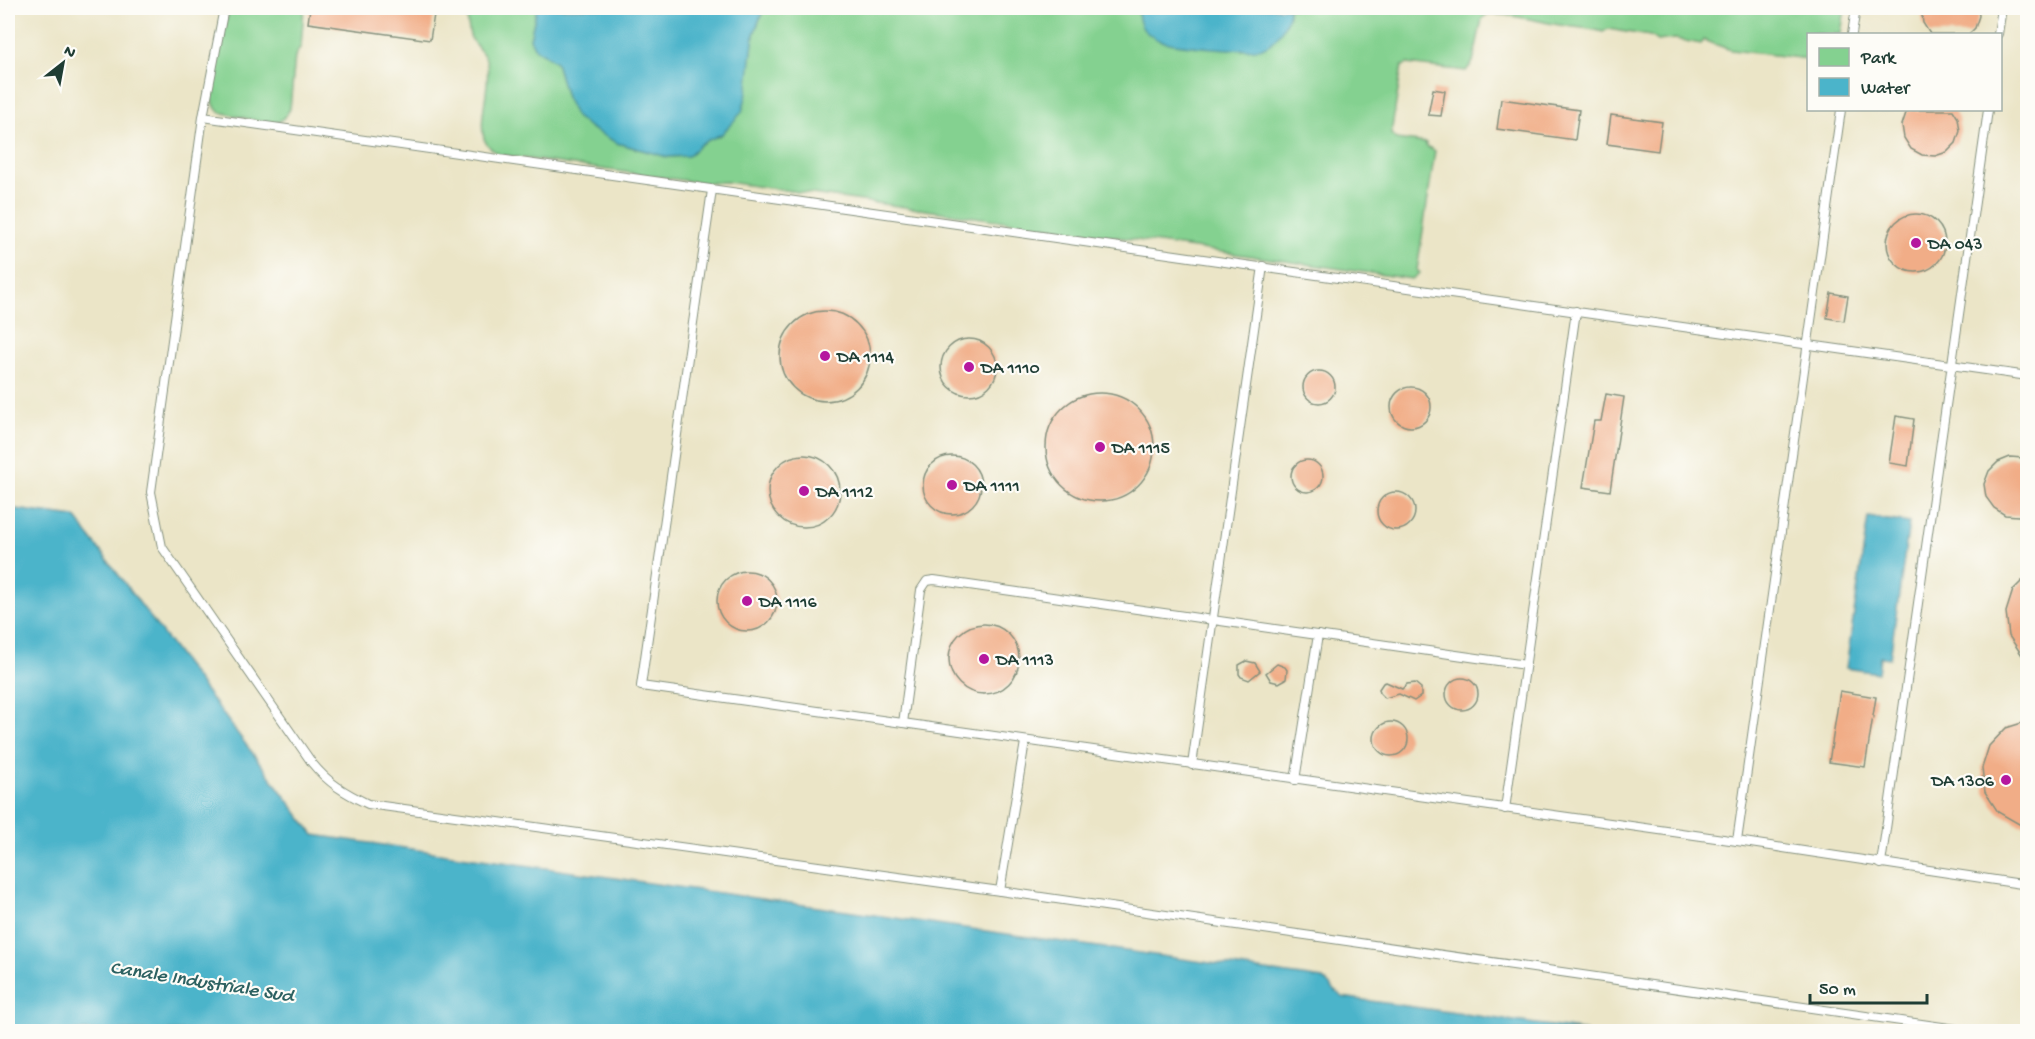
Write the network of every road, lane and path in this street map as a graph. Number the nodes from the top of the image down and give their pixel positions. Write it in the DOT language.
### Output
graph roads {
  1 [pos="224,8"];
  2 [pos="1856,8"];
  3 [pos="2002,8"];
  4 [pos="1852,33"];
  5 [pos="1998,33"];
  6 [pos="1842,111"];
  7 [pos="1988,111"];
  8 [pos="203,117"];
  9 [pos="712,190"];
  10 [pos="1263,266"];
  11 [pos="1576,311"];
  12 [pos="1807,345"];
  13 [pos="1952,365"];
  14 [pos="2028,376"];
  15 [pos="1214,620"];
  16 [pos="1318,635"];
  17 [pos="1526,665"];
  18 [pos="903,723"];
  19 [pos="1025,742"];
  20 [pos="1192,765"];
  21 [pos="1295,780"];
  22 [pos="1505,809"];
  23 [pos="1737,841"];
  24 [pos="1881,864"];
  25 [pos="2028,885"];
  26 [pos="1000,891"];
  27 [pos="1977,1032"];
  1 -- 8 [label="lane"];
  2 -- 4 [label="lane"];
  3 -- 5 [label="lane"];
  6 -- 12 [label="lane"];
  7 -- 13 [label="lane"];
  8 -- 9 [label="lane"];
  8 -- 26 [label="lane"];
  9 -- 10 [label="lane"];
  9 -- 18 [label="lane"];
  10 -- 11 [label="lane"];
  10 -- 15 [label="lane"];
  11 -- 12 [label="lane"];
  11 -- 17 [label="lane"];
  12 -- 13 [label="lane"];
  12 -- 23 [label="lane"];
  13 -- 14 [label="lane"];
  13 -- 24 [label="lane"];
  15 -- 16 [label="lane"];
  15 -- 18 [label="lane"];
  15 -- 20 [label="lane"];
  16 -- 17 [label="lane"];
  16 -- 21 [label="lane"];
  17 -- 22 [label="lane"];
  18 -- 19 [label="lane"];
  19 -- 20 [label="lane"];
  19 -- 26 [label="lane"];
  20 -- 21 [label="lane"];
  21 -- 22 [label="lane"];
  22 -- 23 [label="lane"];
  23 -- 24 [label="lane"];
  24 -- 25 [label="lane"];
  26 -- 27 [label="lane"];
}
